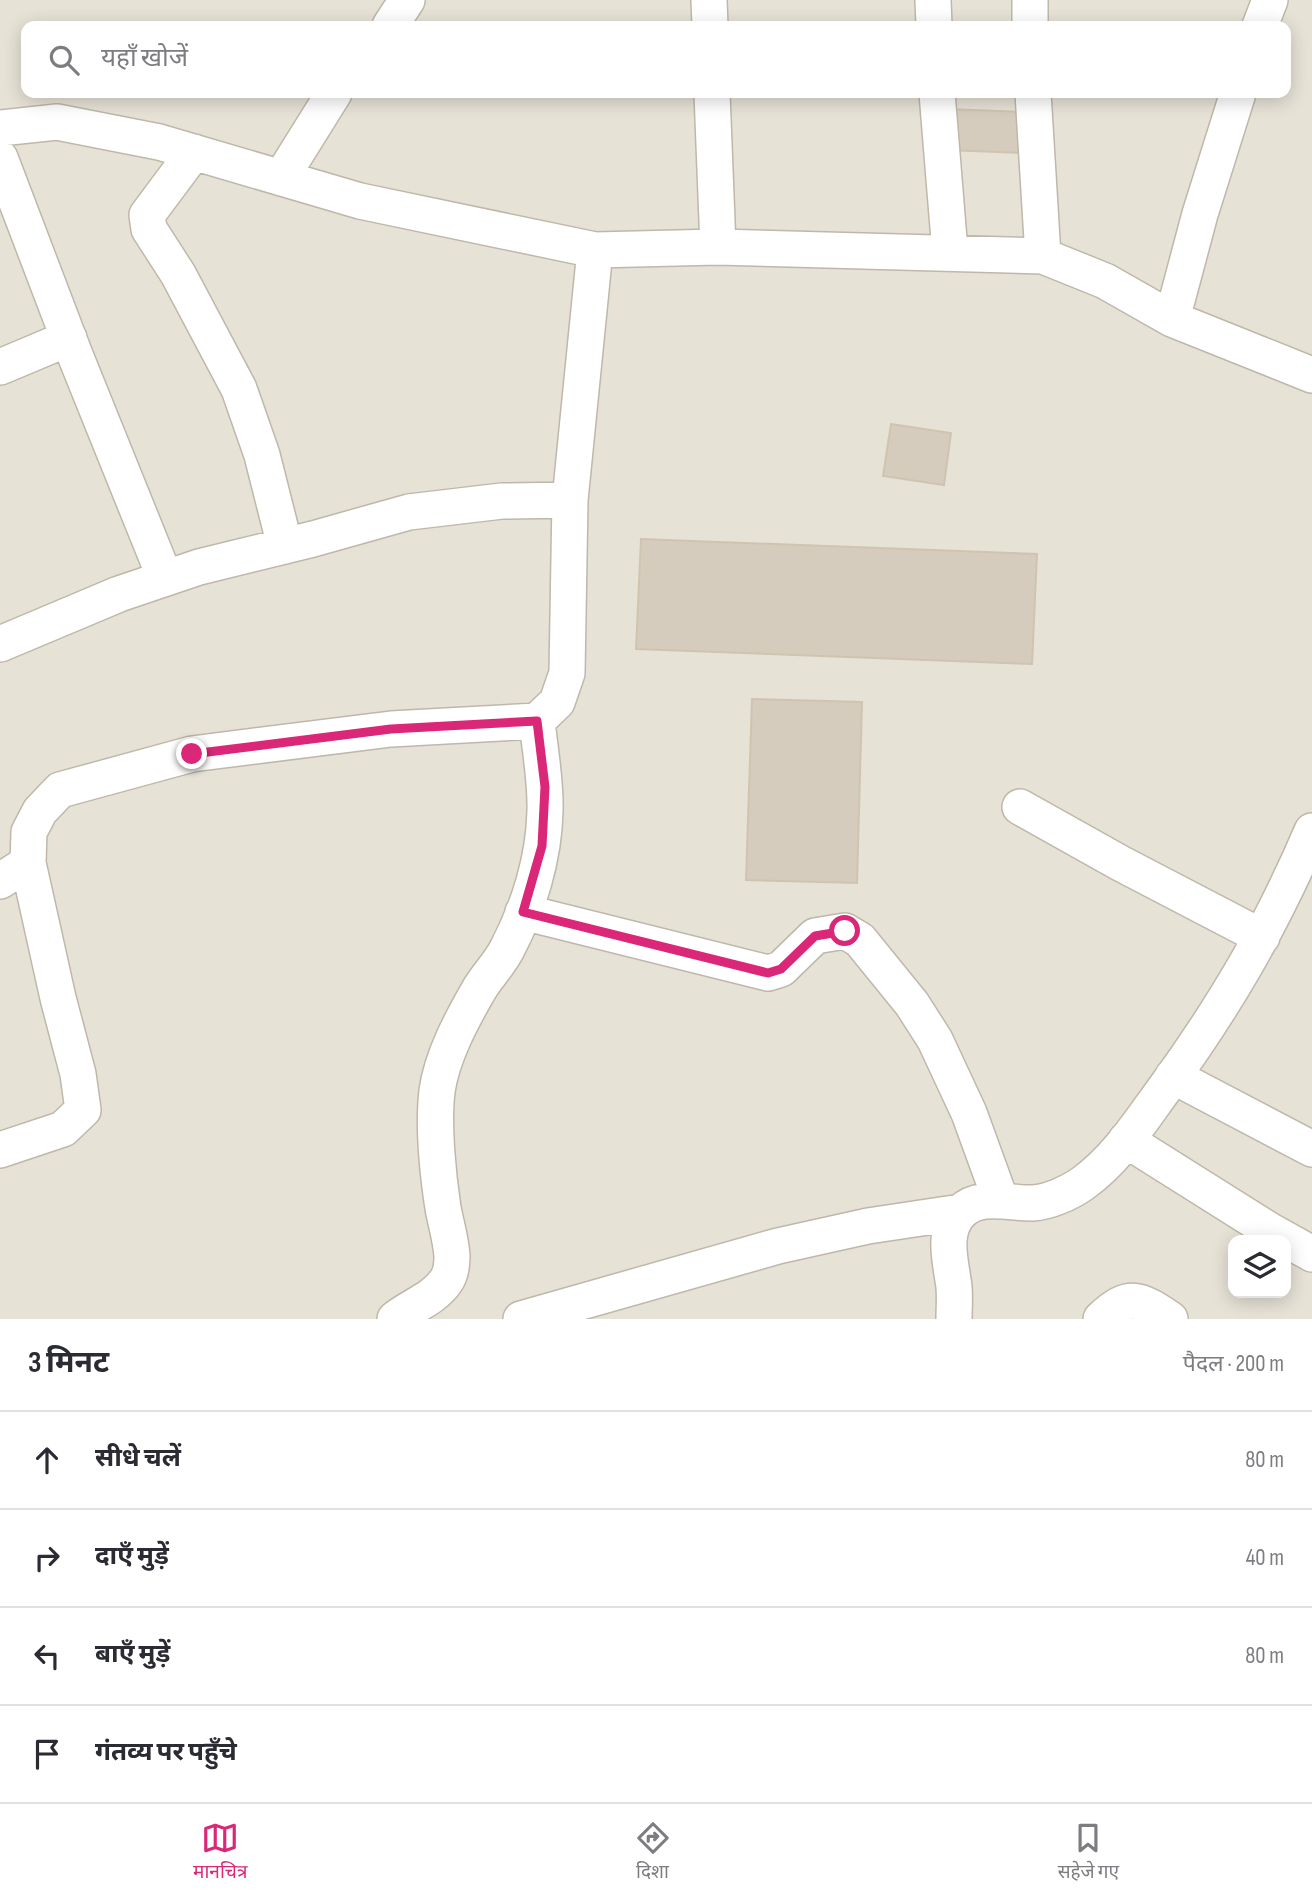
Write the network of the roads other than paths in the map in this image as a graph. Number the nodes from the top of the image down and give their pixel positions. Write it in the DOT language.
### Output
graph roads {
  1 [pos="407,0"];
  2 [pos="709,0"];
  3 [pos="933,0"];
  4 [pos="1030,0"];
  5 [pos="1270,0"];
  6 [pos="393,21"];
  7 [pos="710,21"];
  8 [pos="934,21"];
  9 [pos="1030,21"];
  10 [pos="1262,21"];
  11 [pos="331,98"];
  12 [pos="712,98"];
  13 [pos="937,98"];
  14 [pos="1033,98"];
  15 [pos="1236,98"];
  16 [pos="0,128"];
  17 [pos="194,152"];
  18 [pos="0,158"];
  19 [pos="281,178"];
  20 [pos="718,247"];
  21 [pos="595,250"];
  22 [pos="950,252"];
  23 [pos="1042,256"];
  24 [pos="1172,318"];
  25 [pos="69,338"];
  26 [pos="0,367"];
  27 [pos="1312,375"];
  28 [pos="570,500"];
  29 [pos="285,546"];
  30 [pos="165,578"];
  31 [pos="0,644"];
  32 [pos="537,721"];
  33 [pos="1020,807"];
  34 [pos="1312,831"];
  35 [pos="14,872"];
  36 [pos="523,912"];
  37 [pos="1262,937"];
  38 [pos="1173,1076"];
  39 [pos="1126,1140"];
  40 [pos="1312,1149"];
  41 [pos="0,1150"];
  42 [pos="1001,1201"];
  43 [pos="961,1212"];
  44 [pos="1312,1254"];
  45 [pos="395,1319"];
  46 [pos="521,1319"];
  47 [pos="954,1319"];
  48 [pos="1101,1319"];
  49 [pos="1170,1319"];
  1 -- 6 [label="street"];
  2 -- 7 [label="street"];
  3 -- 8 [label="street"];
  4 -- 9 [label="street"];
  5 -- 10 [label="street"];
  11 -- 19 [label="street"];
  12 -- 20 [label="street"];
  13 -- 22 [label="street"];
  14 -- 23 [label="street"];
  15 -- 24 [label="street"];
  16 -- 17 [label="street"];
  17 -- 19 [label="street"];
  17 -- 29 [label="street"];
  18 -- 25 [label="street"];
  19 -- 21 [label="street"];
  20 -- 21 [label="street"];
  20 -- 22 [label="street"];
  21 -- 28 [label="street"];
  22 -- 23 [label="street"];
  23 -- 24 [label="street"];
  24 -- 27 [label="street"];
  25 -- 26 [label="street"];
  25 -- 30 [label="street"];
  28 -- 29 [label="street"];
  28 -- 32 [label="street"];
  29 -- 30 [label="street"];
  30 -- 31 [label="street"];
  32 -- 35 [label="street"];
  32 -- 36 [label="street"];
  33 -- 37 [label="street"];
  34 -- 37 [label="street"];
  35 -- 41 [label="street"];
  36 -- 42 [label="street"];
  36 -- 45 [label="street"];
  37 -- 38 [label="street"];
  38 -- 39 [label="street"];
  38 -- 40 [label="street"];
  39 -- 42 [label="street"];
  39 -- 44 [label="street"];
  42 -- 43 [label="street"];
  43 -- 46 [label="street"];
  43 -- 47 [label="street"];
  48 -- 49 [label="street"];
}
